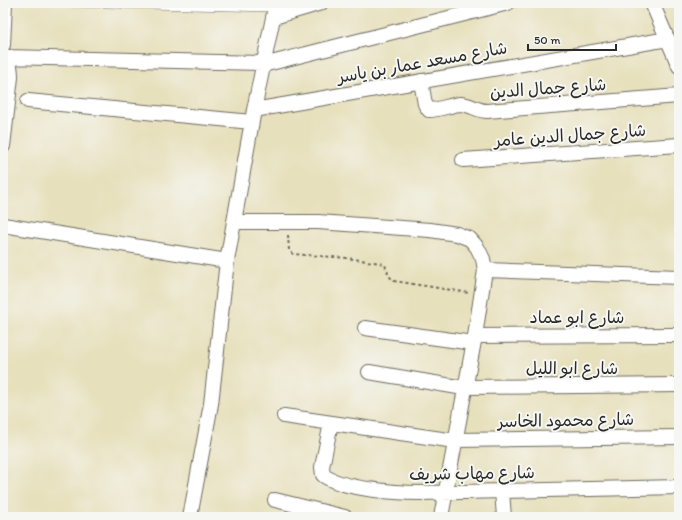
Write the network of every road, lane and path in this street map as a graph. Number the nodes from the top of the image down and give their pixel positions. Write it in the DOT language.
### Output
graph roads {
  1 [pos="5,3"];
  2 [pos="68,3"];
  3 [pos="321,3"];
  4 [pos="508,3"];
  5 [pos="652,3"];
  6 [pos="275,9"];
  7 [pos="668,39"];
  8 [pos="4,52"];
  9 [pos="263,64"];
  10 [pos="679,66"];
  11 [pos="421,81"];
  12 [pos="679,96"];
  13 [pos="28,101"];
  14 [pos="253,116"];
  15 [pos="679,145"];
  16 [pos="3,146"];
  17 [pos="464,160"];
  18 [pos="287,221"];
  19 [pos="234,222"];
  20 [pos="3,225"];
  21 [pos="227,261"];
  22 [pos="485,270"];
  23 [pos="679,277"];
  24 [pos="481,295"];
  25 [pos="365,328"];
  26 [pos="679,335"];
  27 [pos="474,340"];
  28 [pos="369,372"];
  29 [pos="679,385"];
  30 [pos="465,387"];
  31 [pos="284,416"];
  32 [pos="331,423"];
  33 [pos="679,437"];
  34 [pos="454,441"];
  35 [pos="679,487"];
  36 [pos="502,490"];
  37 [pos="444,493"];
  38 [pos="275,500"];
  39 [pos="190,517"];
  40 [pos="345,517"];
  41 [pos="441,517"];
  42 [pos="504,517"];
  1 -- 8 [label="street"];
  2 -- 6 [label="lane"];
  3 -- 6 [label="street"];
  4 -- 9 [label="street"];
  5 -- 7 [label="street"];
  6 -- 9 [label="street"];
  7 -- 10 [label="street"];
  7 -- 11 [label="street, شارع مسعد عمار بن ياسر"];
  8 -- 9 [label="street"];
  8 -- 16 [label="street"];
  9 -- 14 [label="street"];
  11 -- 12 [label="street, شارع جمال الدين"];
  11 -- 14 [label="street, شارع مسعد عمار بن ياسر"];
  13 -- 14 [label="street, شارع مسعد عمار بن ياسر"];
  14 -- 19 [label="street"];
  15 -- 17 [label="street, شارع جمال الدين عامر"];
  18 -- 19 [label="street"];
  18 -- 22 [label="street"];
  18 -- 24 [label="path"];
  19 -- 21 [label="street"];
  20 -- 21 [label="street"];
  21 -- 39 [label="street"];
  22 -- 23 [label="street"];
  22 -- 24 [label="street"];
  24 -- 27 [label="street"];
  25 -- 27 [label="street, شارع ابو عماد"];
  26 -- 27 [label="street, شارع ابو عماد"];
  27 -- 30 [label="street"];
  28 -- 30 [label="street, شارع ابو الليل"];
  29 -- 30 [label="street, شارع ابو الليل"];
  30 -- 34 [label="street"];
  31 -- 32 [label="street, شارع محمود الخاسر"];
  32 -- 34 [label="street, شارع محمود الخاسر"];
  32 -- 37 [label="street, شارع مهاب شريف"];
  33 -- 34 [label="street, شارع محمود الخاسر"];
  34 -- 37 [label="street"];
  35 -- 36 [label="street, شارع مهاب شريف"];
  36 -- 37 [label="street, شارع مهاب شريف"];
  36 -- 42 [label="street"];
  37 -- 41 [label="street"];
  38 -- 40 [label="street"];
}
